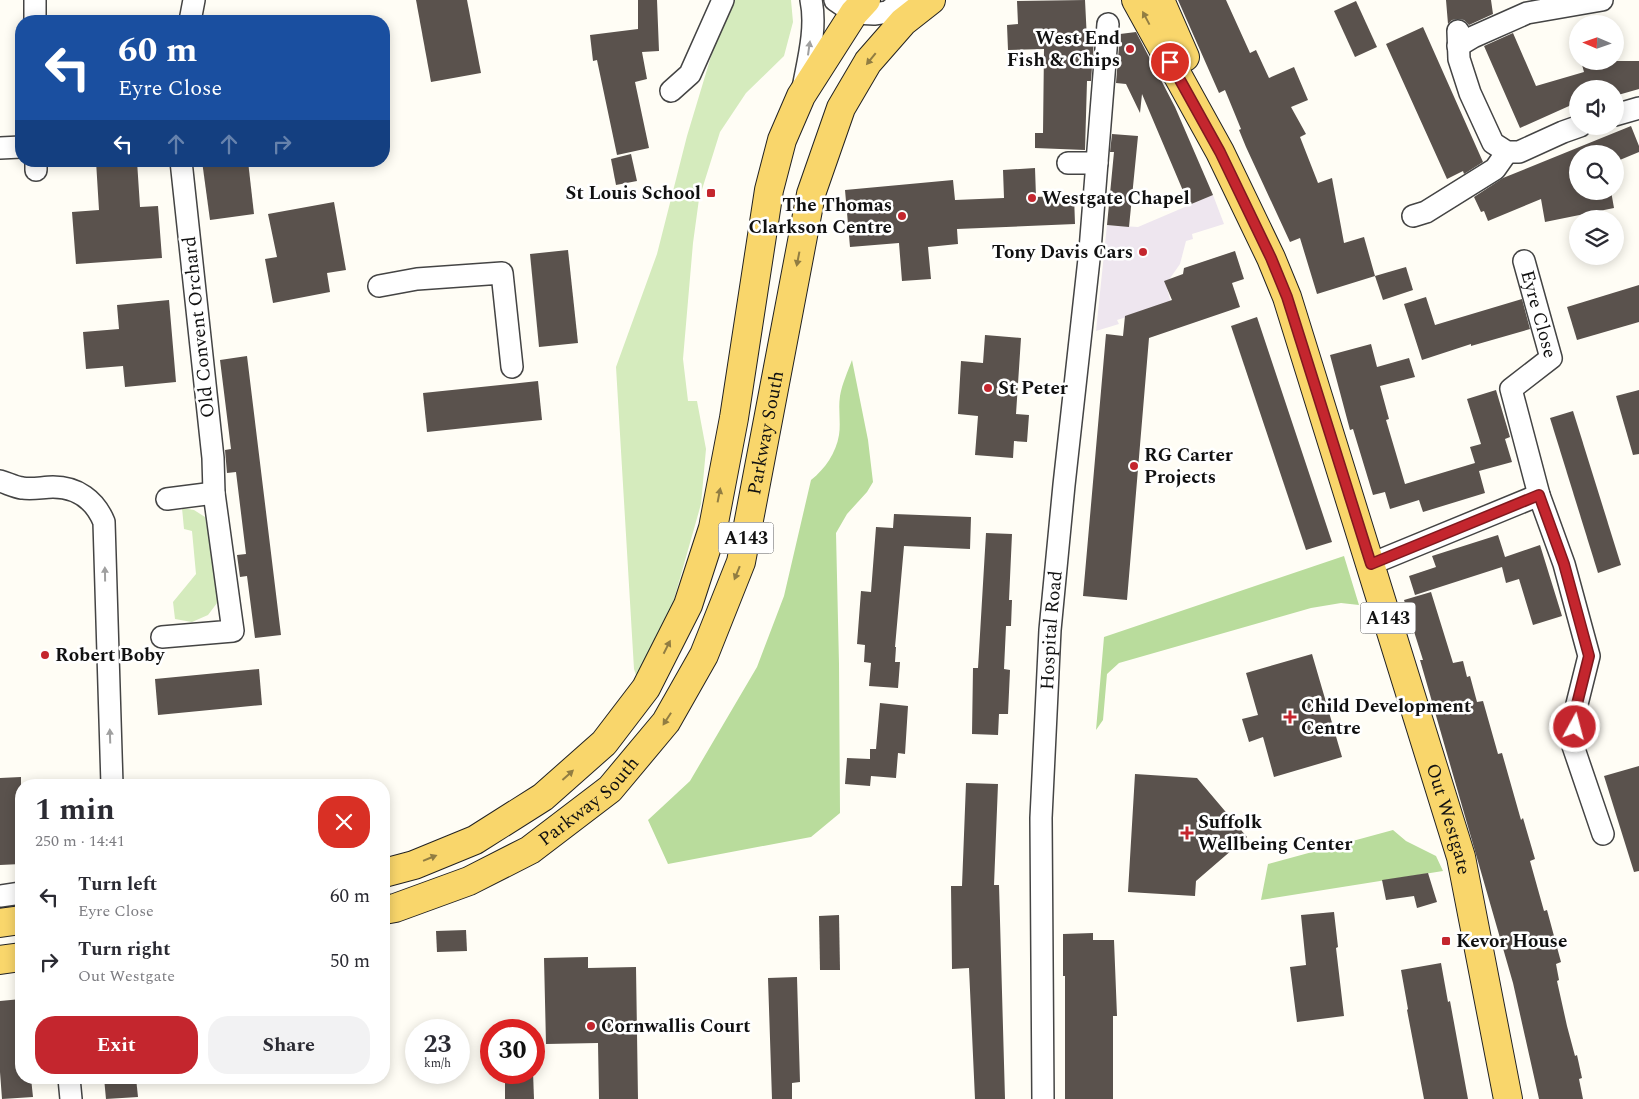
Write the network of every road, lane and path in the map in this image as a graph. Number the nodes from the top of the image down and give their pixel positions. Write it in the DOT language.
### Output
graph roads {
  1 [pos="35,0"];
  2 [pos="194,0"];
  3 [pos="723,0"];
  4 [pos="811,0"];
  5 [pos="902,0"];
  6 [pos="931,0"];
  7 [pos="1136,0"];
  8 [pos="1160,0"];
  9 [pos="1602,0"];
  10 [pos="851,4"];
  11 [pos="35,15"];
  12 [pos="191,15"];
  13 [pos="1108,24"];
  14 [pos="671,91"];
  15 [pos="801,96"];
  16 [pos="1639,108"];
  17 [pos="1624,112"];
  18 [pos="1569,130"];
  19 [pos="15,147"];
  20 [pos="0,148"];
  21 [pos="1220,152"];
  22 [pos="1507,152"];
  23 [pos="1068,163"];
  24 [pos="1097,164"];
  25 [pos="182,167"];
  26 [pos="1413,216"];
  27 [pos="1524,261"];
  28 [pos="378,286"];
  29 [pos="512,367"];
  30 [pos="0,481"];
  31 [pos="214,493"];
  32 [pos="1539,495"];
  33 [pos="167,499"];
  34 [pos="1371,564"];
  35 [pos="162,637"];
  36 [pos="112,779"];
  37 [pos="1603,834"];
  38 [pos="390,871"];
  39 [pos="15,894"];
  40 [pos="0,896"];
  41 [pos="390,909"];
  42 [pos="15,921"];
  43 [pos="0,924"];
  44 [pos="15,958"];
  45 [pos="0,960"];
  46 [pos="70,1084"];
  47 [pos="71,1099"];
  48 [pos="1044,1099"];
  49 [pos="1508,1099"];
  1 -- 11 [label="street"];
  2 -- 12 [label="street"];
  3 -- 14 [label="street"];
  15 -- 4 [label="street, one-way"];
  5 -- 10 [label="street"];
  6 -- 41 [label="main road, Parkway South / A143, one-way"];
  21 -- 7 [label="main road, Out Westgate / A143, one-way"];
  8 -- 21 [label="main road, Out Westgate / A143"];
  9 -- 22 [label="street"];
  10 -- 15 [label="main road, Parkway South / A143"];
  13 -- 24 [label="street, Hospital Road"];
  38 -- 15 [label="main road, Parkway South / A143, one-way"];
  16 -- 17 [label="street"];
  18 -- 22 [label="street"];
  19 -- 20 [label="street"];
  21 -- 34 [label="main road, Out Westgate / A143"];
  22 -- 26 [label="street"];
  23 -- 24 [label="street"];
  24 -- 48 [label="street, Hospital Road"];
  25 -- 31 [label="street, Old Convent Orchard"];
  27 -- 32 [label="street, Eyre Close"];
  28 -- 29 [label="street"];
  36 -- 30 [label="street, one-way"];
  31 -- 33 [label="street"];
  31 -- 35 [label="street, Old Convent Orchard"];
  32 -- 34 [label="street"];
  32 -- 37 [label="street, Eyre Close"];
  34 -- 49 [label="main road, Out Westgate / A143"];
  39 -- 40 [label="street"];
  42 -- 43 [label="main road"];
  44 -- 45 [label="main road"];
  46 -- 47 [label="street"];
}
